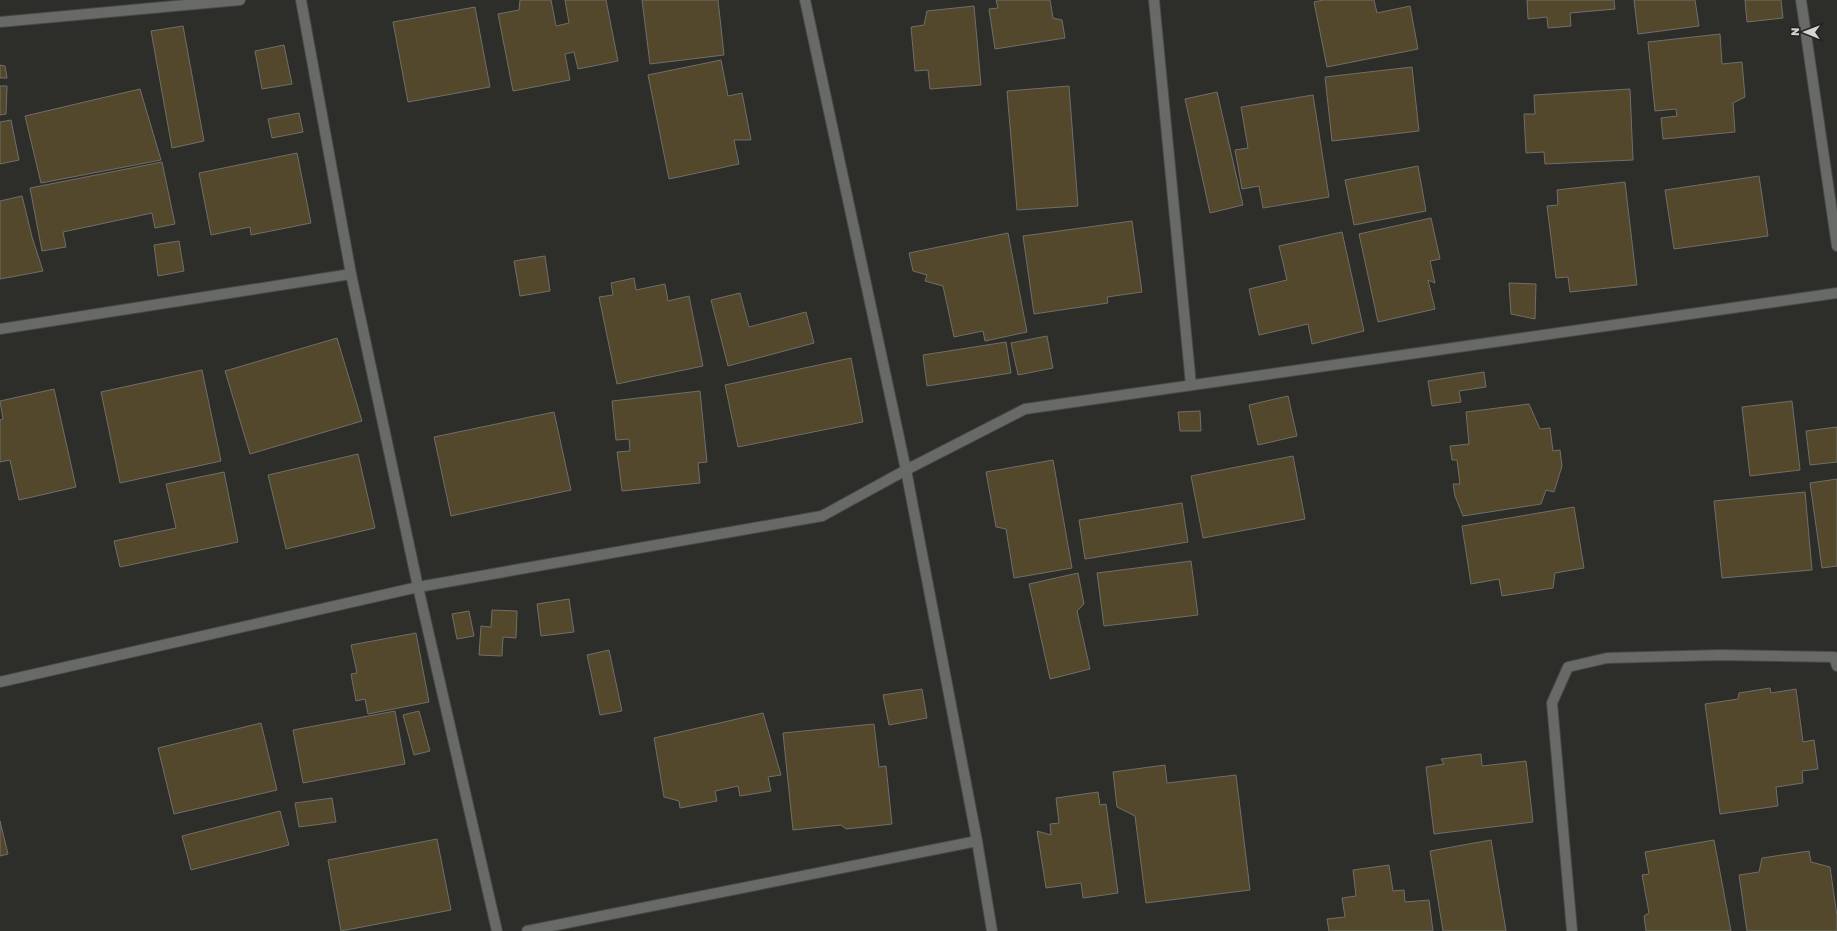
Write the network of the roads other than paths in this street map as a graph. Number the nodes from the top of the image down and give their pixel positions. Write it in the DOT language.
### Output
graph roads {
  1 [pos="240,0"];
  2 [pos="301,0"];
  3 [pos="805,0"];
  4 [pos="1154,0"];
  5 [pos="1800,0"];
  6 [pos="0,22"];
  7 [pos="1837,246"];
  8 [pos="351,274"];
  9 [pos="1837,293"];
  10 [pos="0,329"];
  11 [pos="1191,385"];
  12 [pos="906,470"];
  13 [pos="418,587"];
  14 [pos="1837,666"];
  15 [pos="0,682"];
  16 [pos="977,841"];
  17 [pos="497,931"];
  18 [pos="527,931"];
  19 [pos="992,931"];
  20 [pos="1572,931"];
  1 -- 6 [label="street"];
  2 -- 8 [label="street"];
  3 -- 12 [label="street"];
  4 -- 11 [label="street"];
  5 -- 7 [label="street"];
  8 -- 10 [label="street"];
  8 -- 13 [label="street"];
  9 -- 11 [label="street"];
  11 -- 12 [label="street"];
  12 -- 13 [label="street"];
  12 -- 16 [label="street"];
  13 -- 15 [label="street"];
  13 -- 17 [label="street"];
  14 -- 20 [label="street"];
  16 -- 18 [label="street"];
  16 -- 19 [label="street"];
}
